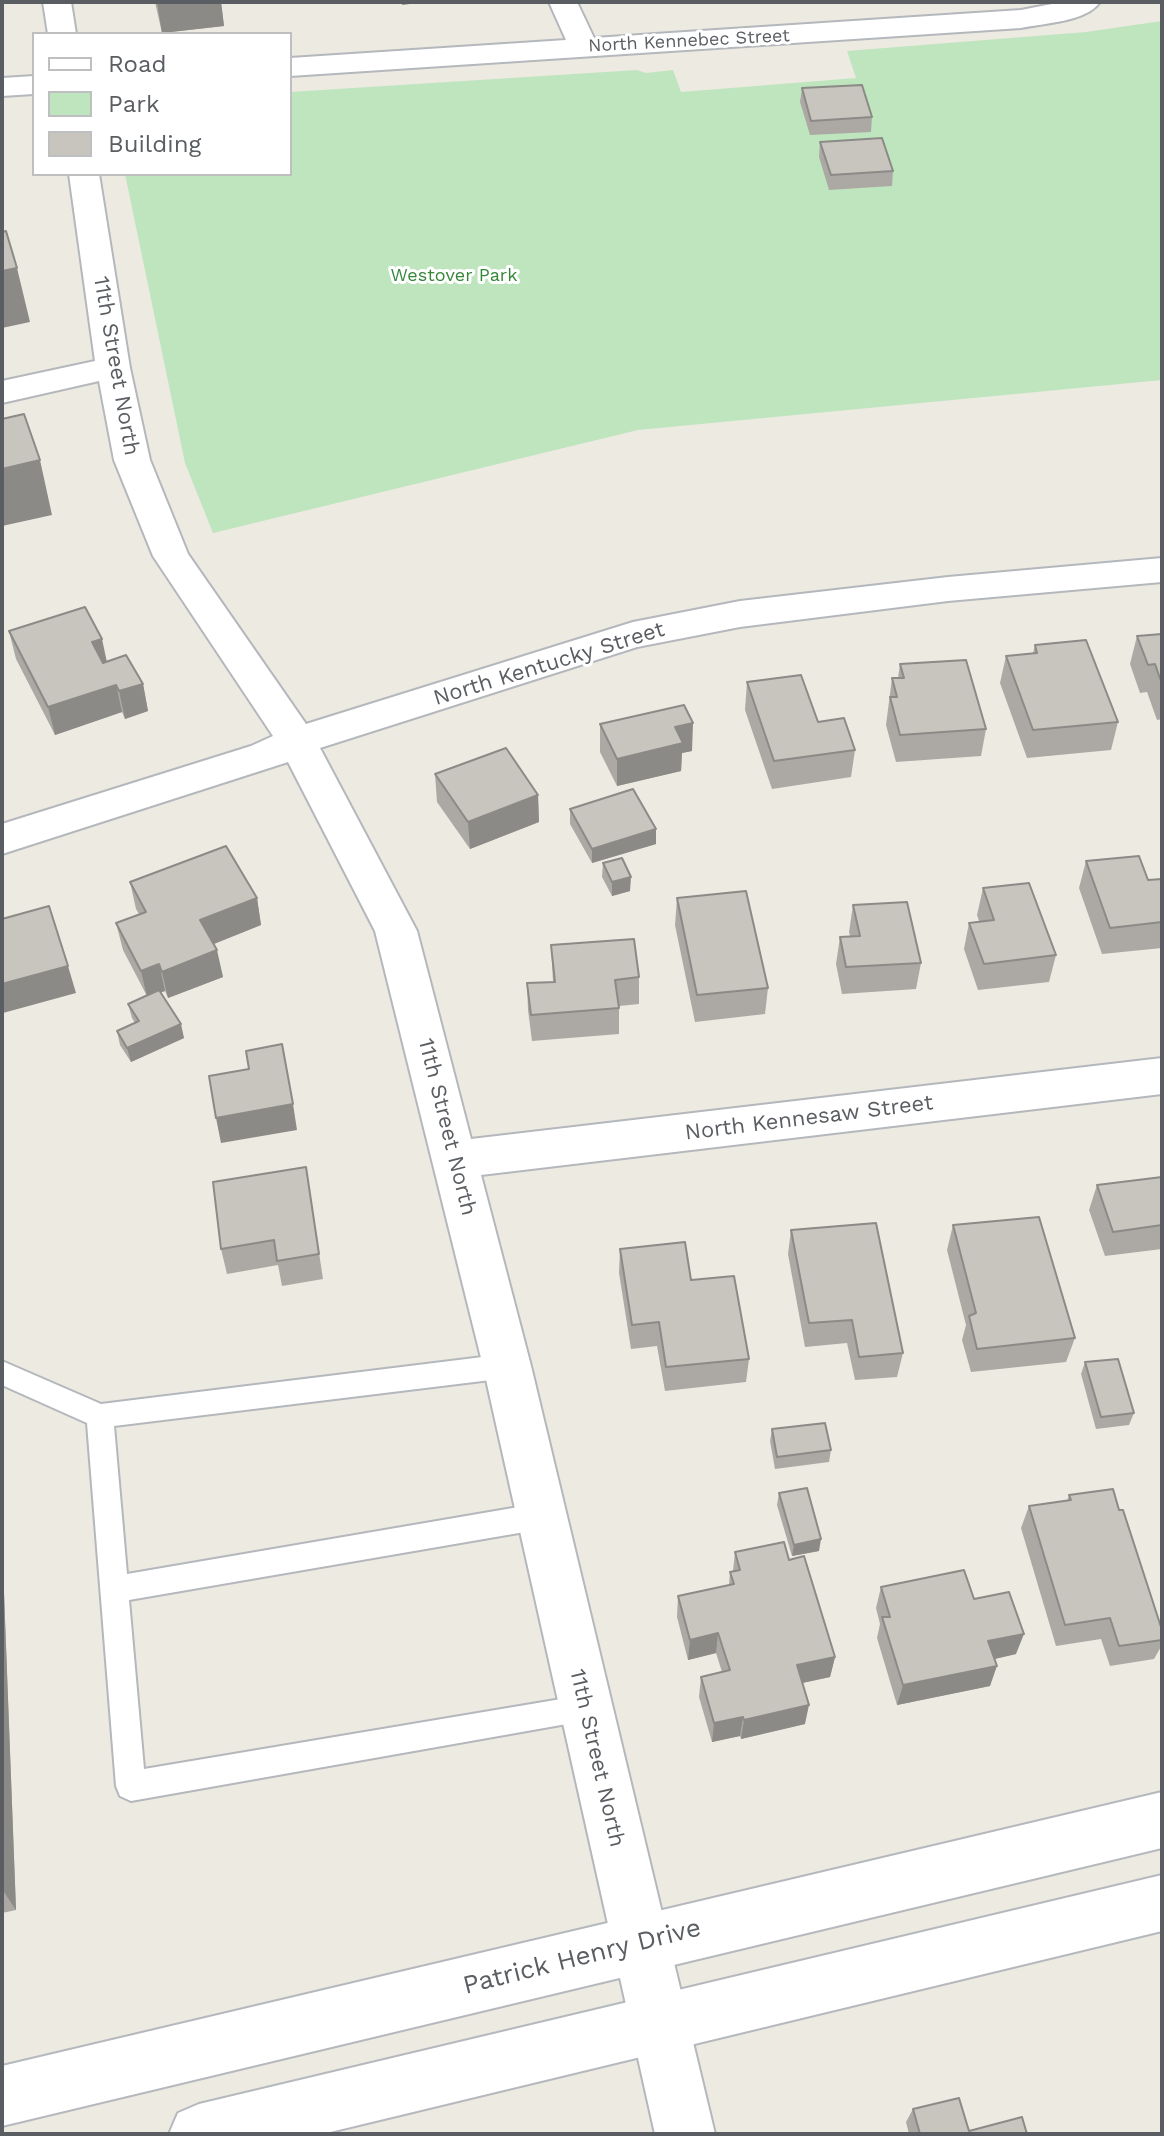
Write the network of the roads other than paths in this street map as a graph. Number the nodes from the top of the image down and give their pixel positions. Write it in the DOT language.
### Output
graph roads {
  1 [pos="57,2"];
  2 [pos="563,2"];
  3 [pos="1086,2"];
  4 [pos="62,32"];
  5 [pos="583,47"];
  6 [pos="292,67"];
  7 [pos="32,85"];
  8 [pos="2,87"];
  9 [pos="84,176"];
  10 [pos="113,368"];
  11 [pos="2,392"];
  12 [pos="1162,570"];
  13 [pos="297,741"];
  14 [pos="2,839"];
  15 [pos="1162,1076"];
  16 [pos="456,1159"];
  17 [pos="507,1366"];
  18 [pos="2,1373"];
  19 [pos="100,1416"];
  20 [pos="542,1516"];
  21 [pos="114,1589"];
  22 [pos="585,1709"];
  23 [pos="1162,1820"];
  24 [pos="1162,1903"];
  25 [pos="641,1943"];
  26 [pos="659,2023"];
  27 [pos="2,2096"];
  28 [pos="199,2134"];
  29 [pos="685,2134"];
  1 -- 4 [label="street"];
  2 -- 5 [label="street"];
  3 -- 5 [label="street, North Kennebec Street"];
  5 -- 6 [label="street, North Kennebec Street"];
  7 -- 8 [label="street"];
  9 -- 10 [label="street, 11th Street North"];
  10 -- 11 [label="street"];
  10 -- 13 [label="street, 11th Street North"];
  12 -- 13 [label="street, North Kentucky Street"];
  13 -- 14 [label="street, North Kentucky Street"];
  13 -- 16 [label="street, 11th Street North"];
  15 -- 16 [label="street, North Kennesaw Street"];
  16 -- 17 [label="street, 11th Street North"];
  17 -- 19 [label="lane"];
  17 -- 20 [label="street, 11th Street North"];
  18 -- 19 [label="lane"];
  19 -- 21 [label="lane"];
  20 -- 21 [label="lane"];
  20 -- 22 [label="street, 11th Street North"];
  21 -- 22 [label="lane"];
  22 -- 25 [label="street, 11th Street North"];
  23 -- 25 [label="street, Patrick Henry Drive"];
  24 -- 26 [label="street"];
  25 -- 26 [label="street, 11th Street North"];
  25 -- 27 [label="street, Patrick Henry Drive"];
  26 -- 28 [label="street"];
  26 -- 29 [label="street, 11th Street North"];
}
